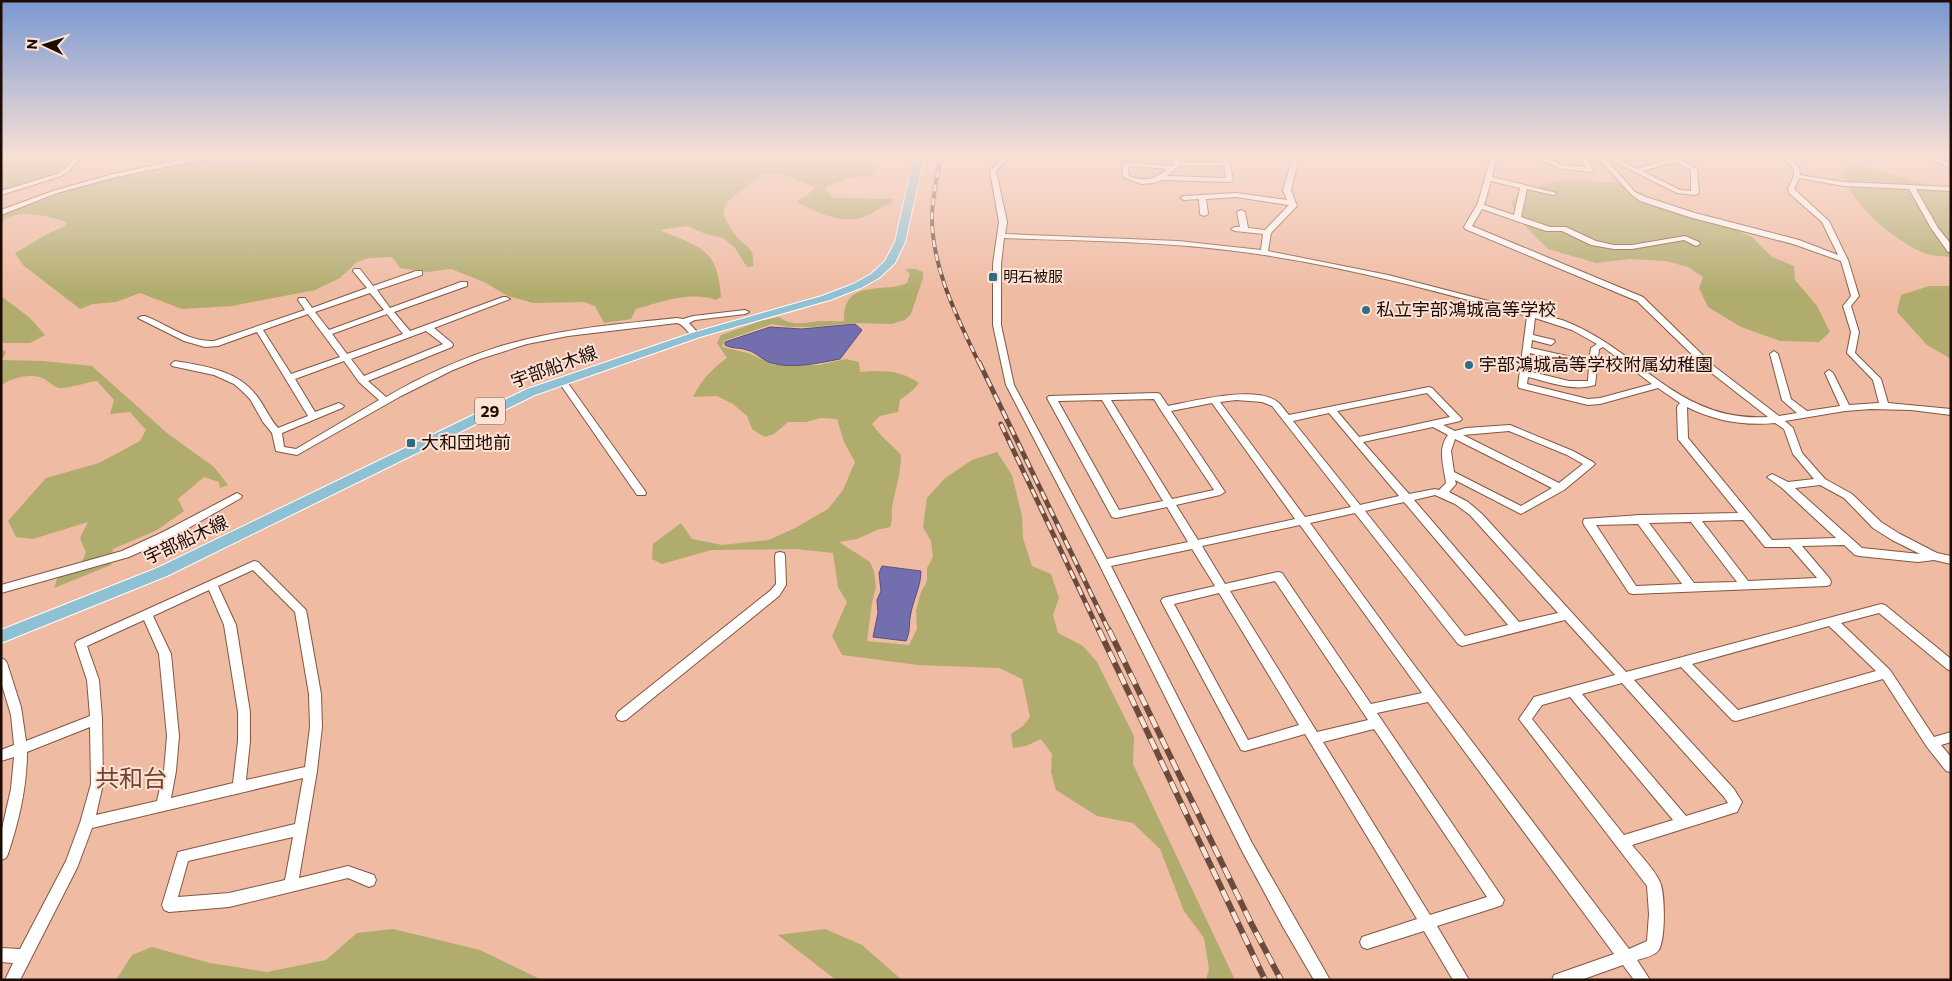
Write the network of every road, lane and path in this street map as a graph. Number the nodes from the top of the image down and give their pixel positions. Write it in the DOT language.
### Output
graph roads {
  1 [pos="26,203"];
  2 [pos="909,203"];
  3 [pos="1001,203"];
  4 [pos="1203,203"];
  5 [pos="1291,203"];
  6 [pos="1481,203"];
  7 [pos="1520,203"];
  8 [pos="1655,203"];
  9 [pos="1804,203"];
  10 [pos="1920,203"];
  11 [pos="1480,206"];
  12 [pos="1,212"];
  13 [pos="1241,212"];
  14 [pos="1204,214"];
  15 [pos="1517,218"];
  16 [pos="1267,232"];
  17 [pos="1001,236"];
  18 [pos="1696,244"];
  19 [pos="1951,250"];
  20 [pos="1264,253"];
  21 [pos="1844,260"];
  22 [pos="357,271"];
  23 [pos="419,273"];
  24 [pos="464,284"];
  25 [pos="372,290"];
  26 [pos="506,299"];
  27 [pos="302,300"];
  28 [pos="311,310"];
  29 [pos="389,310"];
  30 [pos="745,312"];
  31 [pos="1531,314"];
  32 [pos="142,318"];
  33 [pos="684,322"];
  34 [pos="258,328"];
  35 [pos="428,328"];
  36 [pos="327,333"];
  37 [pos="408,335"];
  38 [pos="696,335"];
  39 [pos="1528,337"];
  40 [pos="1551,342"];
  41 [pos="1603,344"];
  42 [pos="1527,350"];
  43 [pos="1774,354"];
  44 [pos="344,358"];
  45 [pos="175,364"];
  46 [pos="1594,365"];
  47 [pos="1524,373"];
  48 [pos="1829,373"];
  49 [pos="290,378"];
  50 [pos="362,380"];
  51 [pos="562,381"];
  52 [pos="1659,385"];
  53 [pos="1105,397"];
  54 [pos="385,400"];
  55 [pos="1216,401"];
  56 [pos="1686,403"];
  57 [pos="339,406"];
  58 [pos="1884,407"];
  59 [pos="1846,408"];
  60 [pos="1165,409"];
  61 [pos="1331,410"];
  62 [pos="1951,412"];
  63 [pos="1805,415"];
  64 [pos="313,416"];
  65 [pos="1286,418"];
  66 [pos="1778,420"];
  67 [pos="1434,424"];
  68 [pos="277,432"];
  69 [pos="1453,435"];
  70 [pos="1357,440"];
  71 [pos="1451,474"];
  72 [pos="1772,477"];
  73 [pos="1821,481"];
  74 [pos="1786,486"];
  75 [pos="1560,488"];
  76 [pos="641,493"];
  77 [pos="1442,493"];
  78 [pos="237,496"];
  79 [pos="1406,498"];
  80 [pos="1168,503"];
  81 [pos="1356,509"];
  82 [pos="1746,516"];
  83 [pos="1693,517"];
  84 [pos="1640,519"];
  85 [pos="1304,520"];
  86 [pos="1846,541"];
  87 [pos="1794,543"];
  88 [pos="1196,544"];
  89 [pos="780,556"];
  90 [pos="1934,556"];
  91 [pos="1951,560"];
  92 [pos="1104,564"];
  93 [pos="212,584"];
  94 [pos="1746,586"];
  95 [pos="1223,588"];
  96 [pos="1691,588"];
  97 [pos="1,589"];
  98 [pos="147,614"];
  99 [pos="1566,615"];
  100 [pos="1832,622"];
  101 [pos="1516,627"];
  102 [pos="1,637"];
  103 [pos="1,663"];
  104 [pos="1684,663"];
  105 [pos="1951,666"];
  106 [pos="1886,673"];
  107 [pos="1623,678"];
  108 [pos="1573,692"];
  109 [pos="1431,696"];
  110 [pos="1368,710"];
  111 [pos="622,716"];
  112 [pos="96,719"];
  113 [pos="1376,723"];
  114 [pos="1312,733"];
  115 [pos="1951,737"];
  116 [pos="1931,743"];
  117 [pos="19,749"];
  118 [pos="1,756"];
  119 [pos="1951,767"];
  120 [pos="311,771"];
  121 [pos="239,787"];
  122 [pos="163,805"];
  123 [pos="1683,822"];
  124 [pos="87,823"];
  125 [pos="300,829"];
  126 [pos="1620,842"];
  127 [pos="1,854"];
  128 [pos="369,880"];
  129 [pos="291,885"];
  130 [pos="1429,924"];
  131 [pos="1367,942"];
  132 [pos="1,955"];
  133 [pos="24,956"];
  134 [pos="1625,958"];
  135 [pos="12,980"];
  136 [pos="1323,980"];
  137 [pos="1462,980"];
  138 [pos="1559,980"];
  139 [pos="1643,980"];
  1 -- 12 [label="street"];
  2 -- 38 [label="main road, 宇部船木線 / 29"];
  3 -- 17 [label="street"];
  4 -- 14 [label="street"];
  5 -- 16 [label="street"];
  6 -- 11 [label="street"];
  7 -- 15 [label="street"];
  8 -- 21 [label="street"];
  9 -- 21 [label="street"];
  10 -- 19 [label="street"];
  11 -- 15 [label="street"];
  11 -- 66 [label="street"];
  13 -- 16 [label="street"];
  15 -- 18 [label="street"];
  16 -- 20 [label="street"];
  17 -- 20 [label="street"];
  17 -- 92 [label="street"];
  20 -- 31 [label="street"];
  21 -- 58 [label="street"];
  22 -- 25 [label="street"];
  23 -- 25 [label="street"];
  24 -- 29 [label="street"];
  25 -- 28 [label="street"];
  25 -- 29 [label="street"];
  26 -- 35 [label="street"];
  27 -- 28 [label="street"];
  28 -- 34 [label="street"];
  28 -- 36 [label="street"];
  29 -- 36 [label="street"];
  29 -- 37 [label="street"];
  30 -- 33 [label="street"];
  31 -- 39 [label="street"];
  31 -- 41 [label="street"];
  32 -- 34 [label="street"];
  33 -- 38 [label="street"];
  33 -- 54 [label="street"];
  34 -- 49 [label="street"];
  35 -- 37 [label="street"];
  35 -- 50 [label="street"];
  36 -- 44 [label="street"];
  37 -- 44 [label="street"];
  38 -- 51 [label="main road, 宇部船木線 / 29"];
  39 -- 40 [label="street"];
  39 -- 42 [label="street"];
  41 -- 46 [label="street"];
  41 -- 52 [label="street"];
  42 -- 46 [label="street"];
  42 -- 47 [label="street"];
  43 -- 63 [label="street"];
  44 -- 49 [label="street"];
  44 -- 50 [label="street"];
  45 -- 68 [label="street"];
  46 -- 47 [label="street"];
  47 -- 52 [label="street"];
  48 -- 59 [label="street"];
  49 -- 64 [label="street"];
  50 -- 54 [label="street"];
  51 -- 76 [label="street"];
  51 -- 102 [label="main road, 宇部船木線 / 29"];
  52 -- 56 [label="street"];
  53 -- 60 [label="street"];
  53 -- 80 [label="street"];
  53 -- 80 [label="street"];
  54 -- 68 [label="street"];
  55 -- 60 [label="street"];
  55 -- 65 [label="street"];
  55 -- 85 [label="street"];
  56 -- 66 [label="street"];
  56 -- 82 [label="street"];
  57 -- 64 [label="street"];
  58 -- 59 [label="street"];
  58 -- 62 [label="street"];
  59 -- 63 [label="street"];
  60 -- 80 [label="street"];
  61 -- 65 [label="street"];
  61 -- 67 [label="street"];
  61 -- 70 [label="street"];
  63 -- 66 [label="street"];
  64 -- 68 [label="street"];
  65 -- 81 [label="street"];
  66 -- 73 [label="street"];
  67 -- 69 [label="street"];
  67 -- 70 [label="street"];
  69 -- 71 [label="street"];
  69 -- 75 [label="street"];
  69 -- 75 [label="street"];
  70 -- 79 [label="street"];
  71 -- 75 [label="street"];
  71 -- 77 [label="street"];
  72 -- 74 [label="street"];
  73 -- 74 [label="street"];
  73 -- 90 [label="street"];
  74 -- 86 [label="street"];
  77 -- 79 [label="street"];
  77 -- 99 [label="street"];
  78 -- 97 [label="street"];
  79 -- 81 [label="street"];
  79 -- 101 [label="street"];
  80 -- 88 [label="street"];
  81 -- 85 [label="street"];
  81 -- 101 [label="street"];
  82 -- 83 [label="street"];
  82 -- 87 [label="street"];
  83 -- 84 [label="street"];
  83 -- 94 [label="street"];
  84 -- 96 [label="street"];
  84 -- 96 [label="street"];
  85 -- 88 [label="street"];
  85 -- 109 [label="street"];
  86 -- 87 [label="street"];
  86 -- 90 [label="street"];
  87 -- 94 [label="street"];
  88 -- 92 [label="street"];
  88 -- 95 [label="street"];
  89 -- 111 [label="street"];
  90 -- 91 [label="street"];
  92 -- 136 [label="street"];
  93 -- 98 [label="street"];
  93 -- 120 [label="street"];
  93 -- 121 [label="street"];
  94 -- 96 [label="street"];
  95 -- 110 [label="street"];
  95 -- 114 [label="street"];
  95 -- 114 [label="street"];
  98 -- 112 [label="street"];
  98 -- 122 [label="street"];
  99 -- 101 [label="street"];
  99 -- 107 [label="street"];
  100 -- 104 [label="street"];
  100 -- 105 [label="street"];
  100 -- 106 [label="street"];
  103 -- 117 [label="street"];
  104 -- 106 [label="street"];
  104 -- 107 [label="street"];
  106 -- 116 [label="street"];
  107 -- 108 [label="street"];
  107 -- 123 [label="street"];
  108 -- 123 [label="street"];
  108 -- 126 [label="street"];
  109 -- 110 [label="street"];
  109 -- 134 [label="street"];
  110 -- 113 [label="street"];
  112 -- 117 [label="street"];
  112 -- 124 [label="street"];
  113 -- 114 [label="street"];
  113 -- 130 [label="street"];
  114 -- 130 [label="street"];
  115 -- 116 [label="street"];
  116 -- 119 [label="street"];
  117 -- 118 [label="street"];
  117 -- 127 [label="street"];
  120 -- 121 [label="street"];
  120 -- 125 [label="street"];
  121 -- 122 [label="street"];
  122 -- 124 [label="street"];
  123 -- 126 [label="street"];
  124 -- 133 [label="street"];
  125 -- 129 [label="street"];
  125 -- 129 [label="street"];
  126 -- 134 [label="street"];
  128 -- 129 [label="street"];
  130 -- 131 [label="street"];
  130 -- 137 [label="street"];
  132 -- 133 [label="street"];
  133 -- 135 [label="street"];
  134 -- 138 [label="street"];
  134 -- 139 [label="street"];
}
